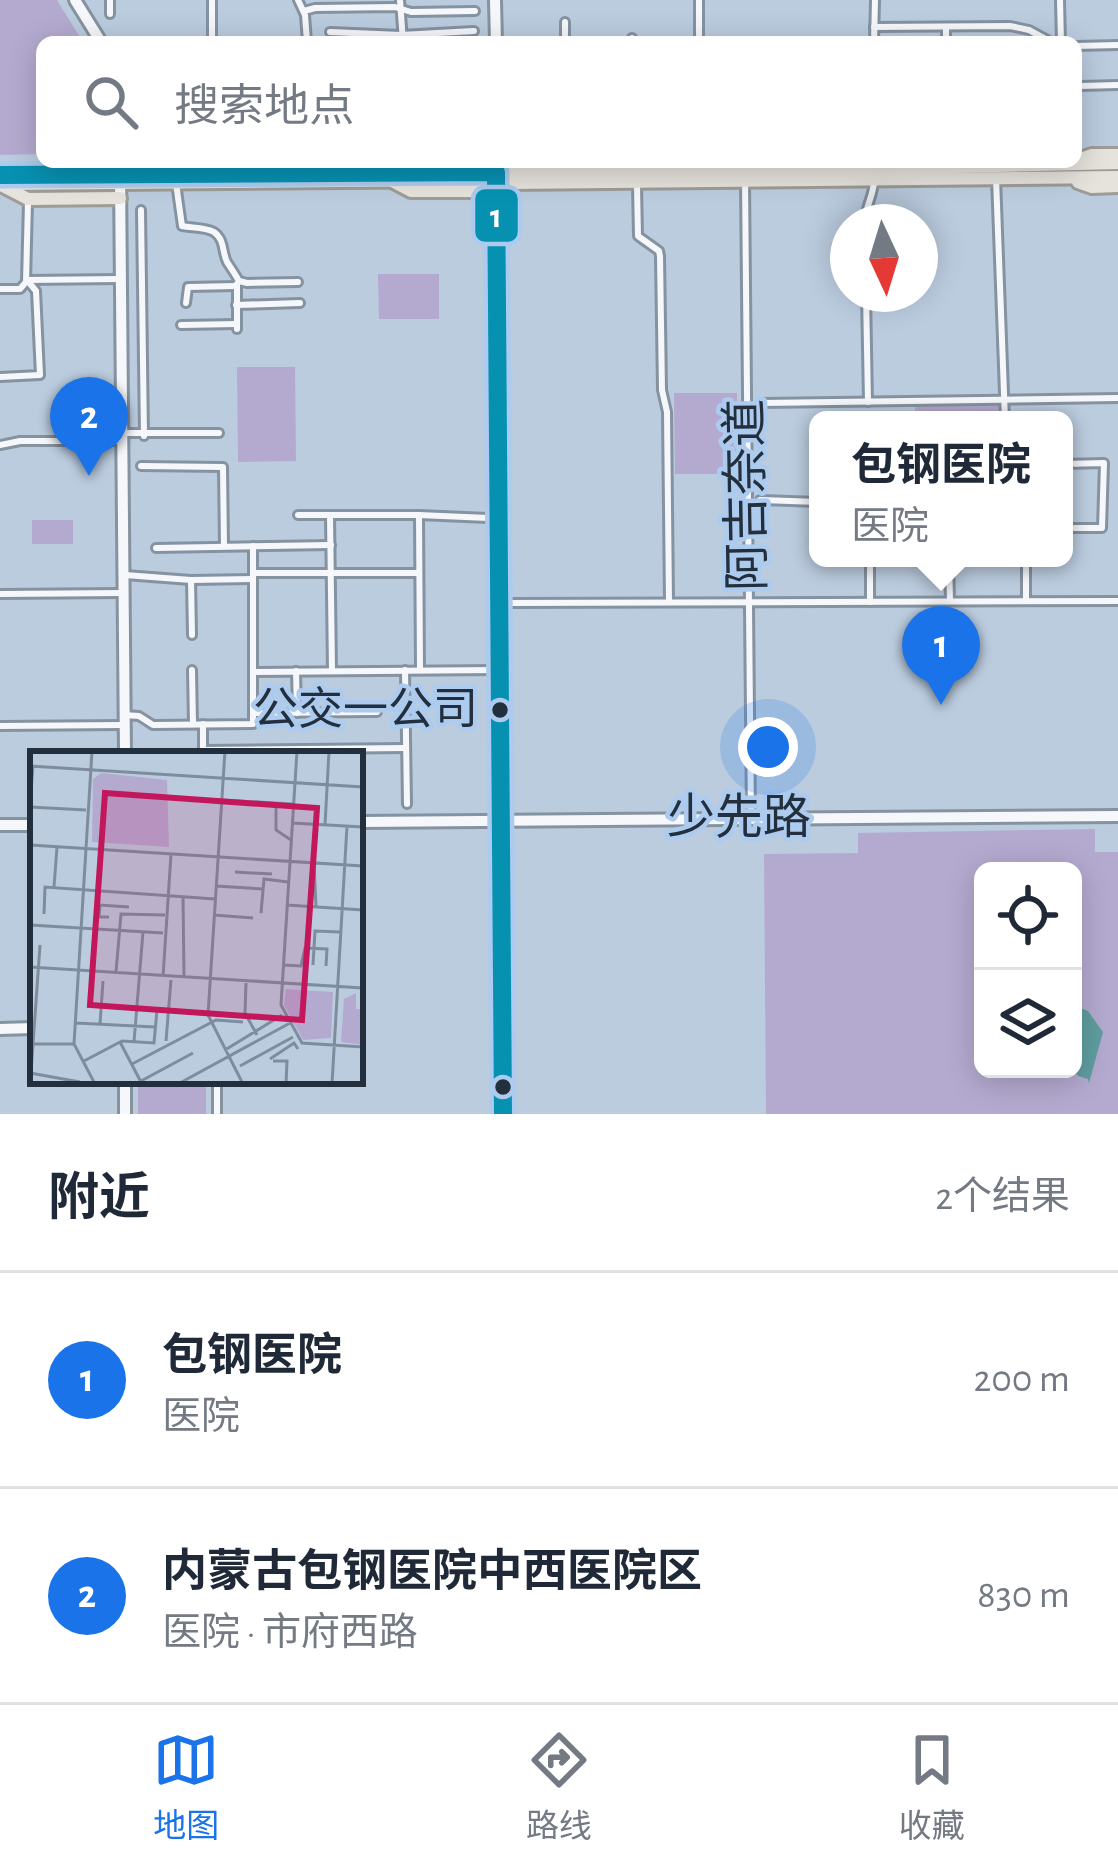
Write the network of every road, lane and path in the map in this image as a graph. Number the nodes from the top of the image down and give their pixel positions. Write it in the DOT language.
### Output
graph roads {
  1 [pos="75,0"];
  2 [pos="110,0"];
  3 [pos="212,0"];
  4 [pos="298,0"];
  5 [pos="495,0"];
  6 [pos="699,0"];
  7 [pos="874,0"];
  8 [pos="1060,0"];
  9 [pos="335,4"];
  10 [pos="400,4"];
  11 [pos="304,11"];
  12 [pos="475,11"];
  13 [pos="110,14"];
  14 [pos="565,22"];
  15 [pos="874,27"];
  16 [pos="946,27"];
  17 [pos="474,31"];
  18 [pos="330,32"];
  19 [pos="97,36"];
  20 [pos="212,36"];
  21 [pos="306,36"];
  22 [pos="371,36"];
  23 [pos="402,36"];
  24 [pos="429,36"];
  25 [pos="496,36"];
  26 [pos="566,36"];
  27 [pos="699,36"];
  28 [pos="874,36"];
  29 [pos="946,36"];
  30 [pos="1039,36"];
  31 [pos="1060,36"];
  32 [pos="1118,45"];
  33 [pos="1082,46"];
  34 [pos="1082,86"];
  35 [pos="1118,86"];
  36 [pos="1118,159"];
  37 [pos="1082,164"];
  38 [pos="157,168"];
  39 [pos="225,168"];
  40 [pos="296,168"];
  41 [pos="326,168"];
  42 [pos="601,168"];
  43 [pos="972,168"];
  44 [pos="1058,168"];
  45 [pos="1072,168"];
  46 [pos="1079,168"];
  47 [pos="874,170"];
  48 [pos="120,171"];
  49 [pos="608,171"];
  50 [pos="635,171"];
  51 [pos="232,173"];
  52 [pos="745,175"];
  53 [pos="461,176"];
  54 [pos="496,177"];
  55 [pos="530,177"];
  56 [pos="1118,177"];
  57 [pos="997,178"];
  58 [pos="0,181"];
  59 [pos="393,181"];
  60 [pos="176,183"];
  61 [pos="1118,186"];
  62 [pos="120,197"];
  63 [pos="28,199"];
  64 [pos="868,204"];
  65 [pos="141,210"];
  66 [pos="121,279"];
  67 [pos="27,280"];
  68 [pos="298,282"];
  69 [pos="238,283"];
  70 [pos="0,289"];
  71 [pos="299,303"];
  72 [pos="186,304"];
  73 [pos="236,305"];
  74 [pos="866,312"];
  75 [pos="181,325"];
  76 [pos="0,377"];
  77 [pos="1118,398"];
  78 [pos="1005,400"];
  79 [pos="868,402"];
  80 [pos="761,403"];
  81 [pos="1005,411"];
  82 [pos="219,433"];
  83 [pos="143,435"];
  84 [pos="122,437"];
  85 [pos="0,446"];
  86 [pos="1073,464"];
  87 [pos="141,466"];
  88 [pos="760,500"];
  89 [pos="809,502"];
  90 [pos="499,514"];
  91 [pos="298,515"];
  92 [pos="330,515"];
  93 [pos="419,515"];
  94 [pos="1073,527"];
  95 [pos="331,545"];
  96 [pos="224,546"];
  97 [pos="253,546"];
  98 [pos="156,548"];
  99 [pos="870,567"];
  100 [pos="949,567"];
  101 [pos="1026,567"];
  102 [pos="331,573"];
  103 [pos="419,573"];
  104 [pos="123,575"];
  105 [pos="253,576"];
  106 [pos="191,580"];
  107 [pos="124,593"];
  108 [pos="0,594"];
  109 [pos="1027,601"];
  110 [pos="1118,601"];
  111 [pos="669,602"];
  112 [pos="749,602"];
  113 [pos="870,602"];
  114 [pos="950,602"];
  115 [pos="501,603"];
  116 [pos="192,635"];
  117 [pos="192,670"];
  118 [pos="405,670"];
  119 [pos="420,670"];
  120 [pos="501,670"];
  121 [pos="296,671"];
  122 [pos="332,671"];
  123 [pos="253,672"];
  124 [pos="297,712"];
  125 [pos="377,712"];
  126 [pos="253,713"];
  127 [pos="124,720"];
  128 [pos="198,724"];
  129 [pos="0,726"];
  130 [pos="406,748"];
  131 [pos="125,751"];
  132 [pos="203,751"];
  133 [pos="254,751"];
  134 [pos="407,804"];
  135 [pos="1118,816"];
  136 [pos="751,819"];
  137 [pos="501,821"];
  138 [pos="363,823"];
  139 [pos="30,1028"];
  140 [pos="0,1029"];
  141 [pos="503,1114"];
  1 -- 19 [label="main road"];
  2 -- 13 [label="street"];
  3 -- 20 [label="street"];
  4 -- 11 [label="street"];
  5 -- 25 [label="main road"];
  6 -- 27 [label="street"];
  7 -- 15 [label="street"];
  8 -- 31 [label="street"];
  9 -- 10 [label="street"];
  9 -- 11 [label="street"];
  10 -- 12 [label="street"];
  10 -- 23 [label="street"];
  11 -- 21 [label="street"];
  14 -- 26 [label="street"];
  15 -- 16 [label="street"];
  15 -- 28 [label="street"];
  16 -- 29 [label="street"];
  16 -- 30 [label="street"];
  17 -- 24 [label="street"];
  18 -- 22 [label="street"];
  32 -- 33 [label="street"];
  34 -- 35 [label="street"];
  36 -- 37 [label="main road"];
  38 -- 48 [label="main road"];
  39 -- 51 [label="main road"];
  40 -- 51 [label="main road"];
  41 -- 53 [label="main road"];
  42 -- 49 [label="main road"];
  43 -- 47 [label="main road"];
  44 -- 57 [label="main road"];
  45 -- 61 [label="main road"];
  46 -- 56 [label="main road"];
  47 -- 52 [label="main road"];
  47 -- 57 [label="main road"];
  47 -- 64 [label="street"];
  48 -- 51 [label="main road"];
  48 -- 58 [label="main road"];
  48 -- 60 [label="main road"];
  48 -- 62 [label="main road"];
  49 -- 50 [label="main road"];
  49 -- 55 [label="main road"];
  50 -- 52 [label="main road"];
  50 -- 55 [label="main road"];
  50 -- 111 [label="street"];
  52 -- 112 [label="street, 阿吉奈道"];
  53 -- 54 [label="main road"];
  53 -- 59 [label="main road"];
  54 -- 55 [label="main road"];
  54 -- 59 [label="main road"];
  54 -- 90 [label="main road"];
  57 -- 78 [label="street"];
  58 -- 63 [label="main road"];
  59 -- 60 [label="main road"];
  60 -- 69 [label="street"];
  62 -- 63 [label="main road"];
  62 -- 66 [label="main road"];
  63 -- 67 [label="street"];
  65 -- 83 [label="street"];
  66 -- 67 [label="street"];
  66 -- 84 [label="main road"];
  67 -- 70 [label="street"];
  67 -- 76 [label="street"];
  68 -- 69 [label="street"];
  69 -- 72 [label="street"];
  69 -- 73 [label="street"];
  71 -- 73 [label="street"];
  73 -- 75 [label="street"];
  74 -- 79 [label="street"];
  77 -- 78 [label="street"];
  78 -- 79 [label="street"];
  78 -- 81 [label="street"];
  79 -- 80 [label="street"];
  82 -- 83 [label="street"];
  83 -- 84 [label="street"];
  84 -- 85 [label="street"];
  84 -- 104 [label="main road"];
  86 -- 94 [label="street"];
  87 -- 96 [label="street"];
  88 -- 89 [label="street"];
  90 -- 93 [label="street"];
  90 -- 115 [label="main road"];
  91 -- 92 [label="street"];
  92 -- 93 [label="street"];
  92 -- 95 [label="street"];
  93 -- 103 [label="street"];
  95 -- 97 [label="street"];
  95 -- 102 [label="street"];
  96 -- 97 [label="street"];
  96 -- 98 [label="street"];
  97 -- 105 [label="street"];
  99 -- 113 [label="street"];
  100 -- 114 [label="street"];
  101 -- 109 [label="street"];
  102 -- 103 [label="street"];
  102 -- 105 [label="street"];
  102 -- 122 [label="street"];
  103 -- 119 [label="street"];
  104 -- 106 [label="street"];
  104 -- 107 [label="main road"];
  105 -- 106 [label="street"];
  105 -- 123 [label="street"];
  106 -- 116 [label="street"];
  107 -- 108 [label="street"];
  107 -- 127 [label="main road"];
  109 -- 110 [label="street"];
  109 -- 114 [label="street"];
  111 -- 112 [label="street"];
  111 -- 115 [label="street"];
  112 -- 113 [label="street"];
  112 -- 136 [label="street, 阿吉奈道"];
  113 -- 114 [label="street"];
  115 -- 120 [label="main road"];
  117 -- 128 [label="street"];
  118 -- 119 [label="street"];
  118 -- 122 [label="street"];
  118 -- 130 [label="street"];
  119 -- 120 [label="street"];
  120 -- 137 [label="main road"];
  121 -- 122 [label="street"];
  121 -- 123 [label="street"];
  121 -- 124 [label="street"];
  123 -- 126 [label="street"];
  124 -- 125 [label="street"];
  124 -- 126 [label="street"];
  126 -- 128 [label="street"];
  127 -- 128 [label="street"];
  127 -- 129 [label="street"];
  127 -- 131 [label="main road"];
  128 -- 132 [label="street"];
  130 -- 133 [label="street"];
  130 -- 134 [label="street"];
  135 -- 136 [label="main road, 少先路"];
  136 -- 137 [label="main road, 少先路"];
  137 -- 138 [label="main road, 少先路"];
  137 -- 141 [label="main road"];
  139 -- 140 [label="main road"];
}
